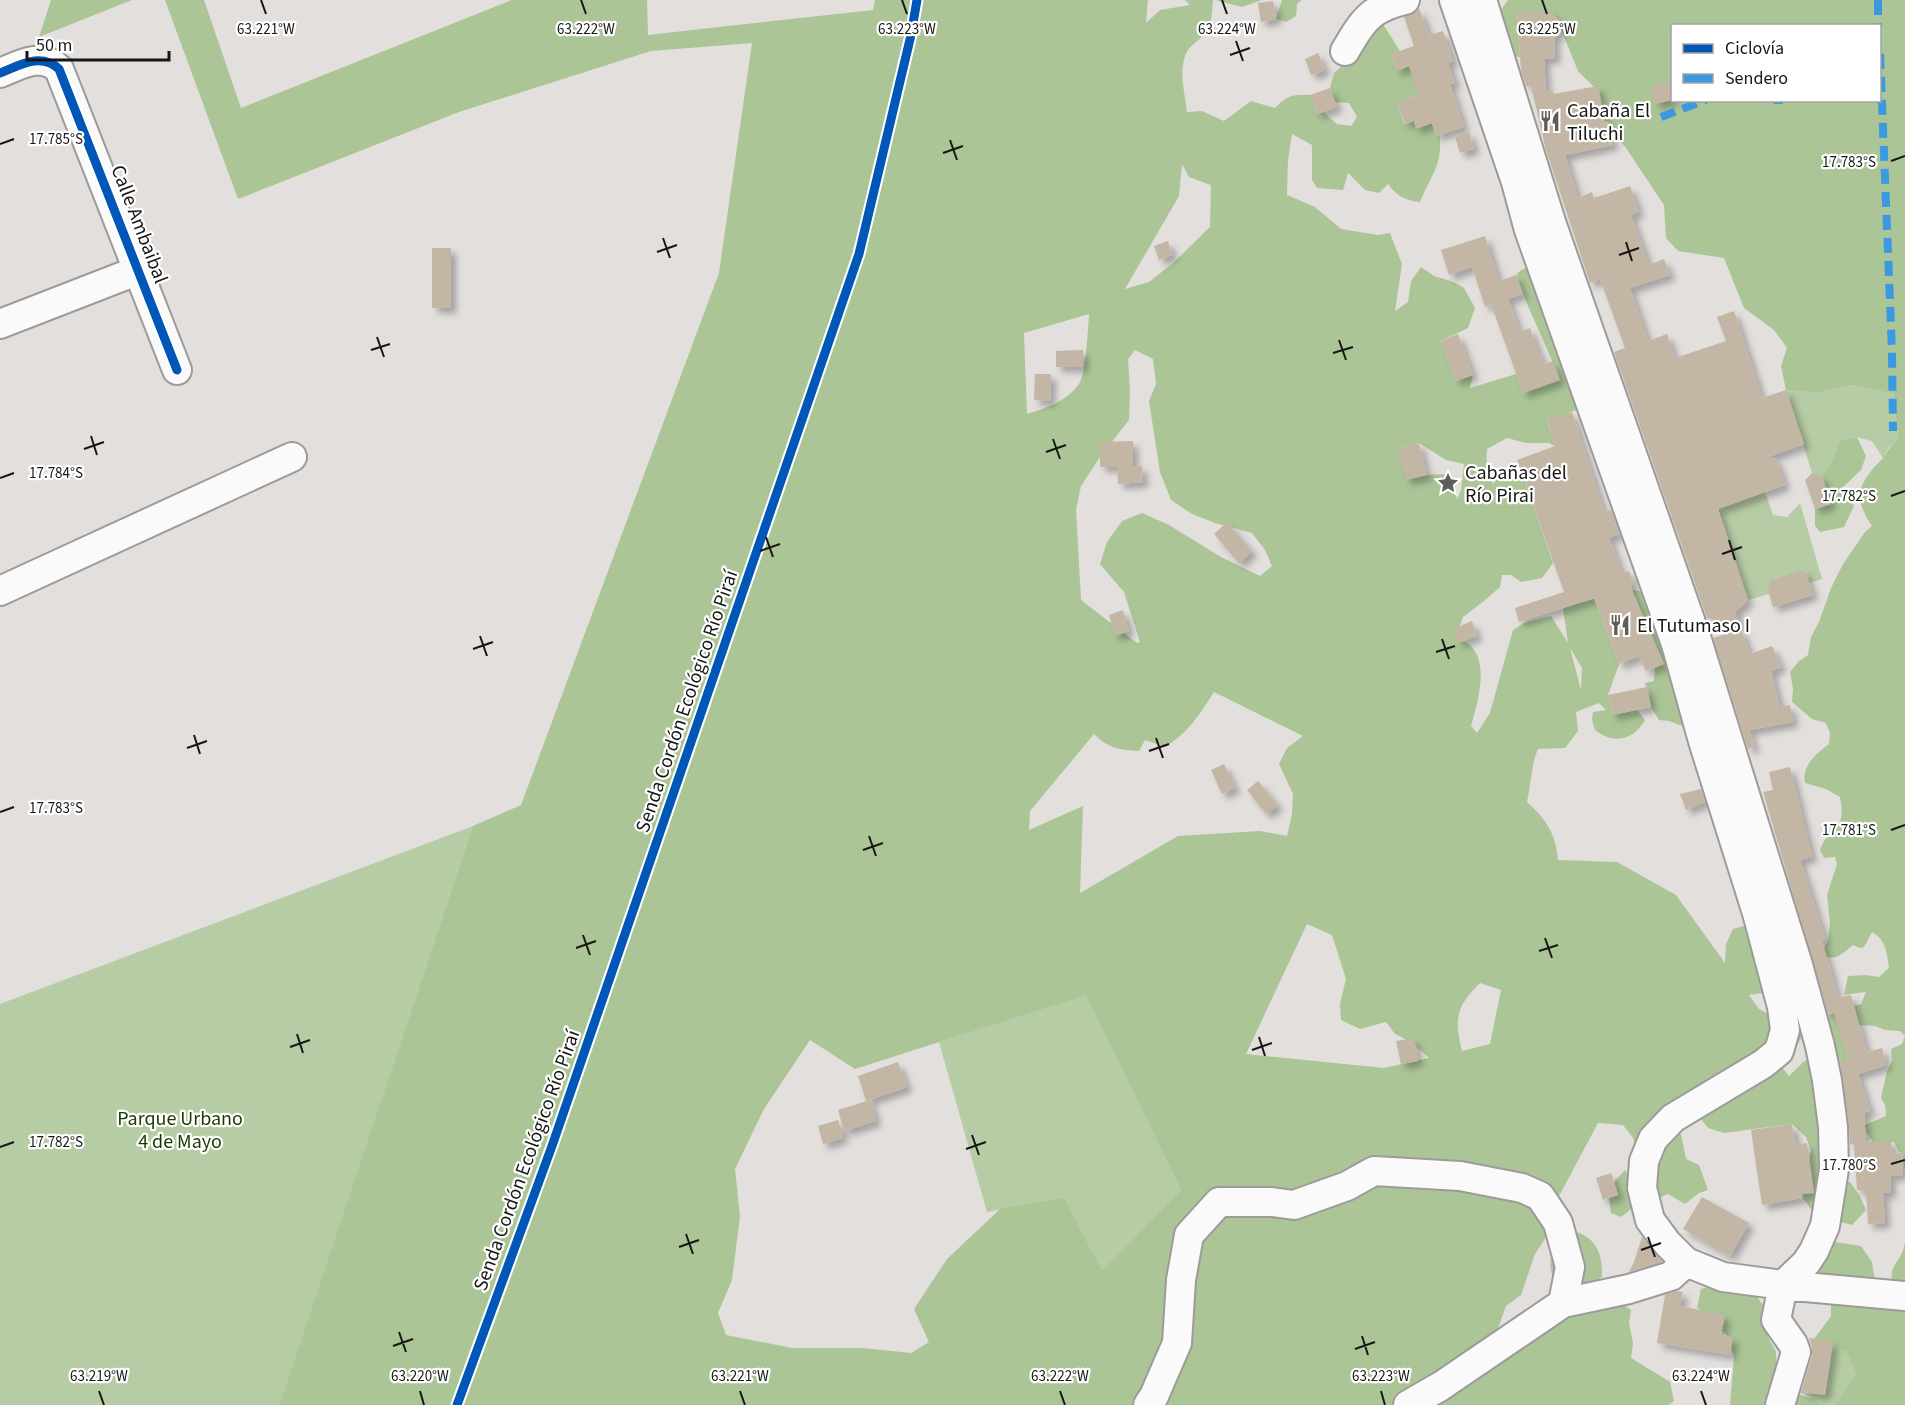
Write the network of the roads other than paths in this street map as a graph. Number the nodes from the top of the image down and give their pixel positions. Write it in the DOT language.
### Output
graph roads {
  1 [pos="1405,0"];
  2 [pos="1469,4"];
  3 [pos="1345,51"];
  4 [pos="0,73"];
  5 [pos="139,270"];
  6 [pos="0,324"];
  7 [pos="177,370"];
  8 [pos="292,457"];
  9 [pos="0,591"];
  10 [pos="1768,909"];
  11 [pos="1785,1030"];
  12 [pos="1820,1046"];
  13 [pos="1686,1262"];
  14 [pos="1783,1285"];
  15 [pos="1905,1296"];
  16 [pos="1563,1303"];
  17 [pos="1148,1405"];
  18 [pos="1408,1405"];
  19 [pos="1780,1405"];
  1 -- 3 [label="street"];
  2 -- 10 [label="street"];
  4 -- 5 [label="street, Calle Ambaibal"];
  5 -- 6 [label="street"];
  5 -- 7 [label="street, Calle Ambaibal"];
  8 -- 9 [label="street"];
  10 -- 11 [label="street"];
  10 -- 12 [label="street"];
  11 -- 12 [label="street"];
  11 -- 13 [label="street"];
  12 -- 14 [label="street"];
  13 -- 14 [label="street"];
  13 -- 16 [label="street"];
  14 -- 15 [label="street"];
  14 -- 19 [label="street"];
  16 -- 17 [label="street"];
  16 -- 18 [label="street"];
}
